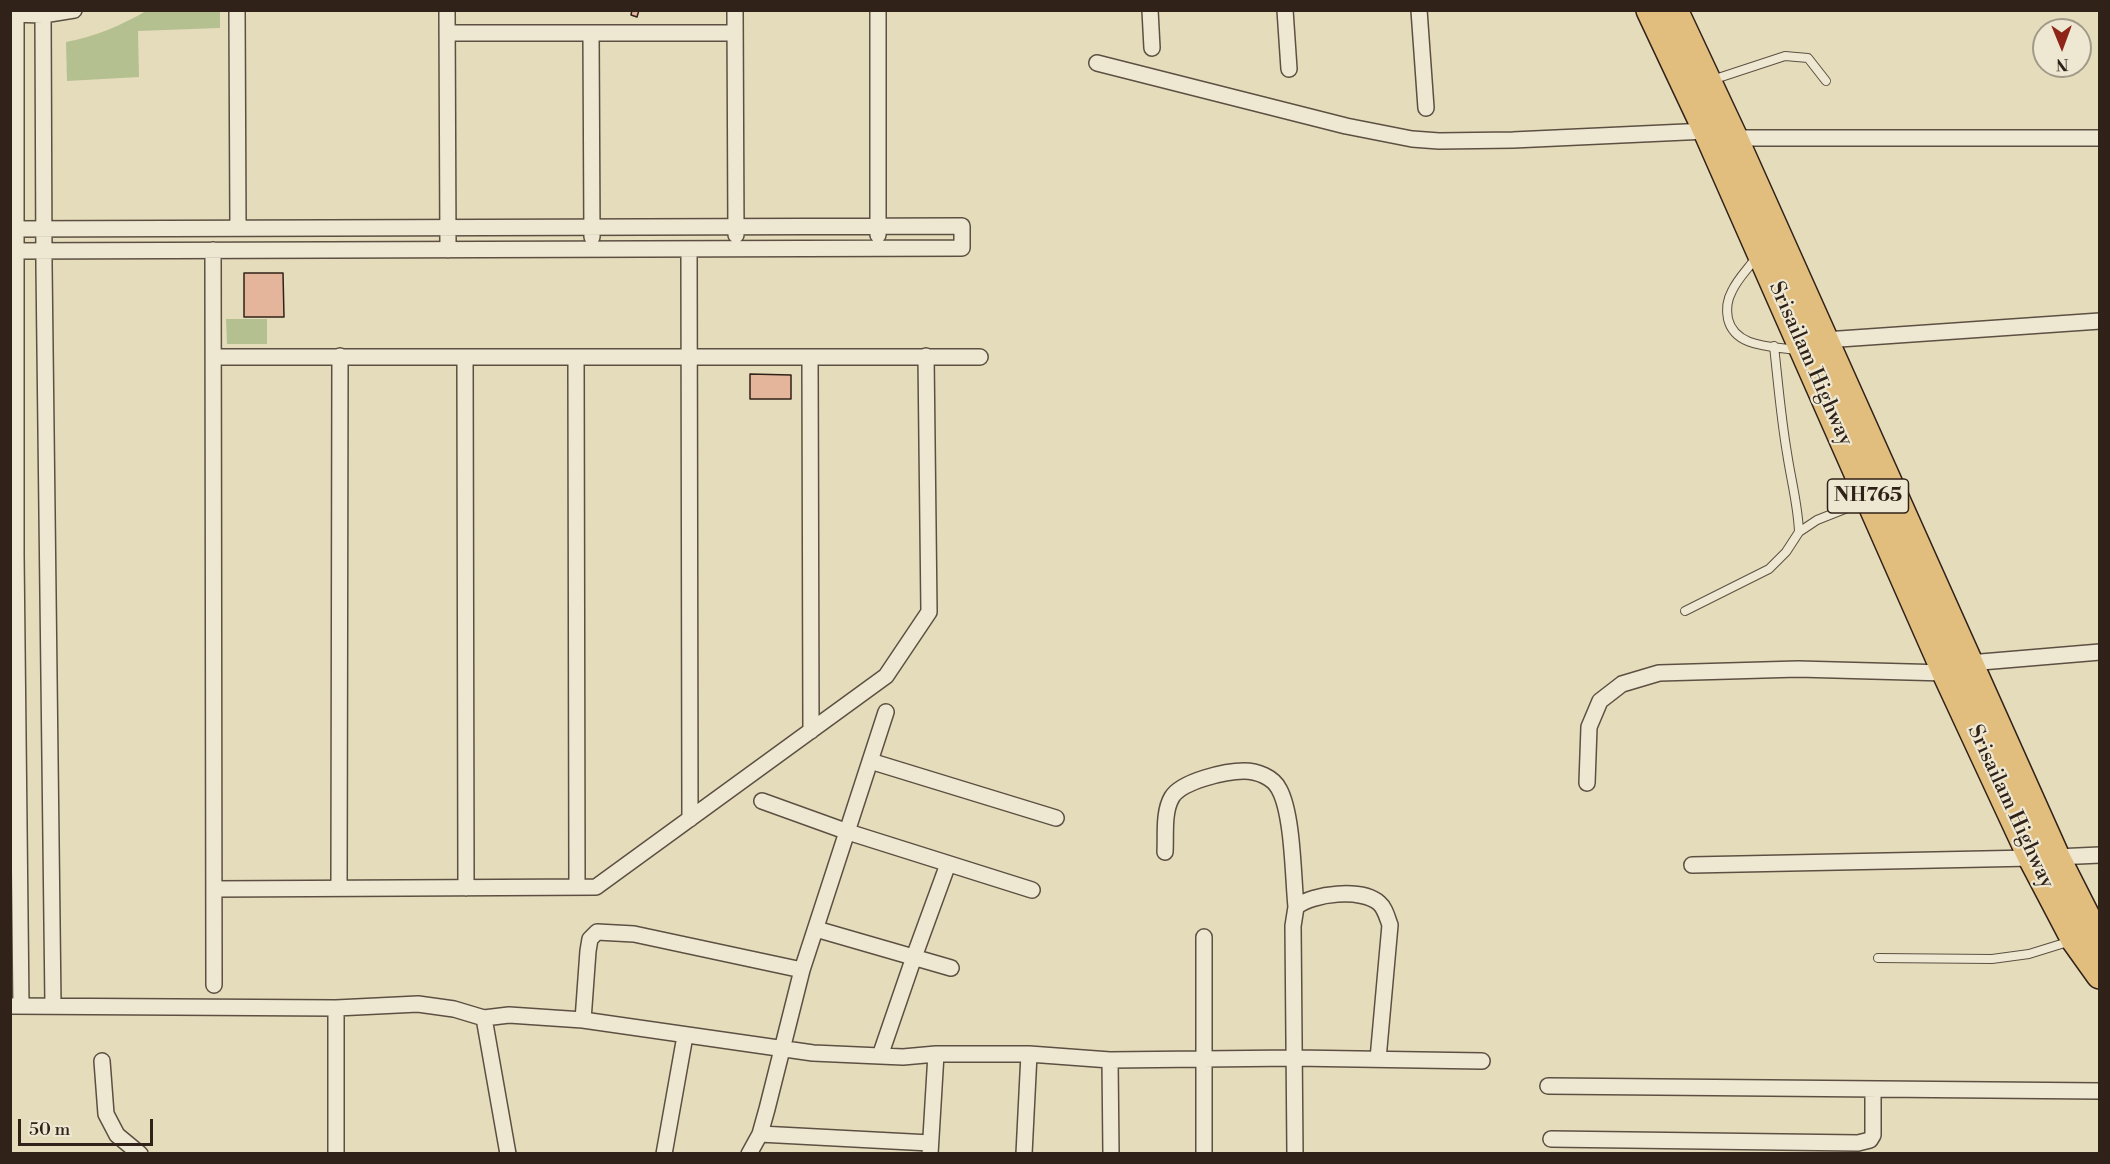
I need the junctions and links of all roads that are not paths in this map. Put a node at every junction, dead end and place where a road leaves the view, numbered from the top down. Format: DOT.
graph roads {
  1 [pos="74,10"];
  2 [pos="237,10"];
  3 [pos="447,10"];
  4 [pos="735,10"];
  5 [pos="878,10"];
  6 [pos="1150,10"];
  7 [pos="1284,10"];
  8 [pos="1419,10"];
  9 [pos="1650,10"];
  10 [pos="1674,10"];
  11 [pos="13,15"];
  12 [pos="44,15"];
  13 [pos="447,33"];
  14 [pos="591,33"];
  15 [pos="735,33"];
  16 [pos="1152,48"];
  17 [pos="1097,63"];
  18 [pos="1289,69"];
  19 [pos="1826,81"];
  20 [pos="1708,82"];
  21 [pos="1426,108"];
  22 [pos="1707,131"];
  23 [pos="1734,138"];
  24 [pos="2100,138"];
  25 [pos="736,226"];
  26 [pos="879,226"];
  27 [pos="592,227"];
  28 [pos="238,228"];
  29 [pos="448,228"];
  30 [pos="13,229"];
  31 [pos="44,229"];
  32 [pos="592,249"];
  33 [pos="689,249"];
  34 [pos="736,249"];
  35 [pos="878,249"];
  36 [pos="44,250"];
  37 [pos="213,250"];
  38 [pos="448,250"];
  39 [pos="1760,250"];
  40 [pos="13,251"];
  41 [pos="2100,321"];
  42 [pos="1814,345"];
  43 [pos="1774,346"];
  44 [pos="340,356"];
  45 [pos="926,356"];
  46 [pos="214,357"];
  47 [pos="465,357"];
  48 [pos="576,357"];
  49 [pos="689,357"];
  50 [pos="810,357"];
  51 [pos="980,357"];
  52 [pos="1869,499"];
  53 [pos="1799,532"];
  54 [pos="1685,611"];
  55 [pos="2100,652"];
  56 [pos="1958,668"];
  57 [pos="886,712"];
  58 [pos="811,730"];
  59 [pos="870,761"];
  60 [pos="1587,783"];
  61 [pos="762,801"];
  62 [pos="1056,818"];
  63 [pos="690,819"];
  64 [pos="848,832"];
  65 [pos="1165,852"];
  66 [pos="2100,855"];
  67 [pos="2044,858"];
  68 [pos="948,864"];
  69 [pos="1692,865"];
  70 [pos="577,887"];
  71 [pos="339,888"];
  72 [pos="466,888"];
  73 [pos="214,890"];
  74 [pos="1032,890"];
  75 [pos="1296,907"];
  76 [pos="816,929"];
  77 [pos="1204,937"];
  78 [pos="2087,939"];
  79 [pos="914,957"];
  80 [pos="1878,958"];
  81 [pos="951,968"];
  82 [pos="802,970"];
  83 [pos="2100,975"];
  84 [pos="214,985"];
  85 [pos="53,1005"];
  86 [pos="16,1006"];
  87 [pos="336,1008"];
  88 [pos="484,1018"];
  89 [pos="583,1020"];
  90 [pos="685,1036"];
  91 [pos="781,1048"];
  92 [pos="936,1054"];
  93 [pos="1029,1054"];
  94 [pos="880,1056"];
  95 [pos="1295,1058"];
  96 [pos="1203,1059"];
  97 [pos="1378,1059"];
  98 [pos="102,1060"];
  99 [pos="1110,1060"];
  100 [pos="1482,1061"];
  101 [pos="1548,1086"];
  102 [pos="1873,1089"];
  103 [pos="2100,1091"];
  104 [pos="760,1134"];
  105 [pos="1551,1139"];
  106 [pos="930,1148"];
  107 [pos="140,1154"];
  108 [pos="336,1154"];
  109 [pos="508,1154"];
  110 [pos="664,1154"];
  111 [pos="750,1154"];
  112 [pos="1024,1154"];
  113 [pos="1111,1154"];
  114 [pos="1204,1154"];
  115 [pos="1295,1154"];
  1 -- 12 [label="street"];
  2 -- 28 [label="street"];
  3 -- 13 [label="street"];
  4 -- 15 [label="street"];
  5 -- 26 [label="street"];
  6 -- 16 [label="street"];
  7 -- 18 [label="street"];
  8 -- 21 [label="street"];
  9 -- 22 [label="highway, Srisailam Highway / NH765"];
  10 -- 20 [label="highway, Srisailam Highway / NH765"];
  11 -- 12 [label="street"];
  11 -- 30 [label="street"];
  12 -- 31 [label="street"];
  13 -- 14 [label="street"];
  13 -- 29 [label="street"];
  14 -- 15 [label="street"];
  14 -- 27 [label="street"];
  15 -- 25 [label="street"];
  17 -- 22 [label="street"];
  19 -- 20 [label="lane"];
  20 -- 23 [label="highway, Srisailam Highway / NH765"];
  22 -- 39 [label="highway, Srisailam Highway / NH765"];
  23 -- 24 [label="street"];
  23 -- 42 [label="highway, Srisailam Highway / NH765"];
  25 -- 26 [label="street"];
  25 -- 27 [label="street"];
  25 -- 34 [label="street"];
  26 -- 35 [label="street"];
  26 -- 35 [label="street"];
  27 -- 29 [label="street"];
  27 -- 32 [label="street"];
  28 -- 29 [label="street"];
  28 -- 31 [label="street"];
  29 -- 38 [label="street"];
  30 -- 31 [label="street"];
  30 -- 40 [label="street"];
  31 -- 36 [label="street"];
  32 -- 33 [label="street"];
  32 -- 38 [label="street"];
  33 -- 34 [label="street"];
  33 -- 49 [label="street"];
  34 -- 35 [label="street"];
  36 -- 37 [label="street"];
  36 -- 40 [label="street"];
  36 -- 85 [label="street"];
  37 -- 38 [label="street"];
  37 -- 46 [label="street"];
  39 -- 42 [label="highway, Srisailam Highway / NH765"];
  39 -- 43 [label="lane"];
  40 -- 86 [label="street"];
  41 -- 42 [label="street"];
  42 -- 43 [label="lane"];
  42 -- 52 [label="highway, Srisailam Highway / NH765"];
  42 -- 56 [label="highway, Srisailam Highway / NH765"];
  43 -- 53 [label="lane"];
  44 -- 46 [label="street"];
  44 -- 47 [label="street"];
  44 -- 71 [label="street"];
  45 -- 50 [label="street"];
  45 -- 51 [label="street"];
  45 -- 58 [label="street"];
  46 -- 73 [label="street"];
  47 -- 48 [label="street"];
  47 -- 72 [label="street"];
  48 -- 49 [label="street"];
  48 -- 70 [label="street"];
  49 -- 50 [label="street"];
  49 -- 63 [label="street"];
  50 -- 58 [label="street"];
  52 -- 53 [label="lane"];
  52 -- 56 [label="highway, Srisailam Highway / NH765"];
  53 -- 54 [label="lane"];
  55 -- 56 [label="street"];
  56 -- 60 [label="street"];
  56 -- 67 [label="highway, Srisailam Highway / NH765"];
  57 -- 59 [label="street"];
  58 -- 63 [label="street"];
  59 -- 62 [label="street"];
  59 -- 64 [label="street"];
  61 -- 64 [label="street"];
  63 -- 70 [label="street"];
  64 -- 68 [label="street"];
  64 -- 76 [label="street"];
  65 -- 75 [label="street"];
  66 -- 67 [label="street"];
  67 -- 69 [label="street"];
  67 -- 78 [label="highway, Srisailam Highway / NH765"];
  68 -- 74 [label="street"];
  68 -- 79 [label="street"];
  70 -- 72 [label="street"];
  71 -- 72 [label="street"];
  71 -- 73 [label="street"];
  73 -- 84 [label="street"];
  75 -- 95 [label="street"];
  75 -- 97 [label="street"];
  76 -- 79 [label="street"];
  76 -- 82 [label="street"];
  77 -- 96 [label="street"];
  78 -- 80 [label="lane"];
  78 -- 83 [label="highway, Srisailam Highway / NH765"];
  79 -- 81 [label="street"];
  79 -- 94 [label="street"];
  82 -- 89 [label="street"];
  82 -- 91 [label="street"];
  85 -- 86 [label="street"];
  85 -- 87 [label="street"];
  87 -- 88 [label="street"];
  87 -- 108 [label="street"];
  88 -- 89 [label="street"];
  88 -- 109 [label="street"];
  89 -- 90 [label="street"];
  90 -- 91 [label="street"];
  90 -- 110 [label="street"];
  91 -- 94 [label="street"];
  91 -- 104 [label="street"];
  92 -- 93 [label="street"];
  92 -- 94 [label="street"];
  92 -- 106 [label="street"];
  93 -- 99 [label="street"];
  93 -- 112 [label="street"];
  95 -- 96 [label="street"];
  95 -- 97 [label="street"];
  95 -- 115 [label="street"];
  96 -- 99 [label="street"];
  96 -- 114 [label="street"];
  97 -- 100 [label="street"];
  98 -- 107 [label="street"];
  99 -- 113 [label="street"];
  101 -- 102 [label="street"];
  102 -- 103 [label="street"];
  102 -- 105 [label="street"];
  104 -- 106 [label="street"];
  104 -- 111 [label="street"];
}
